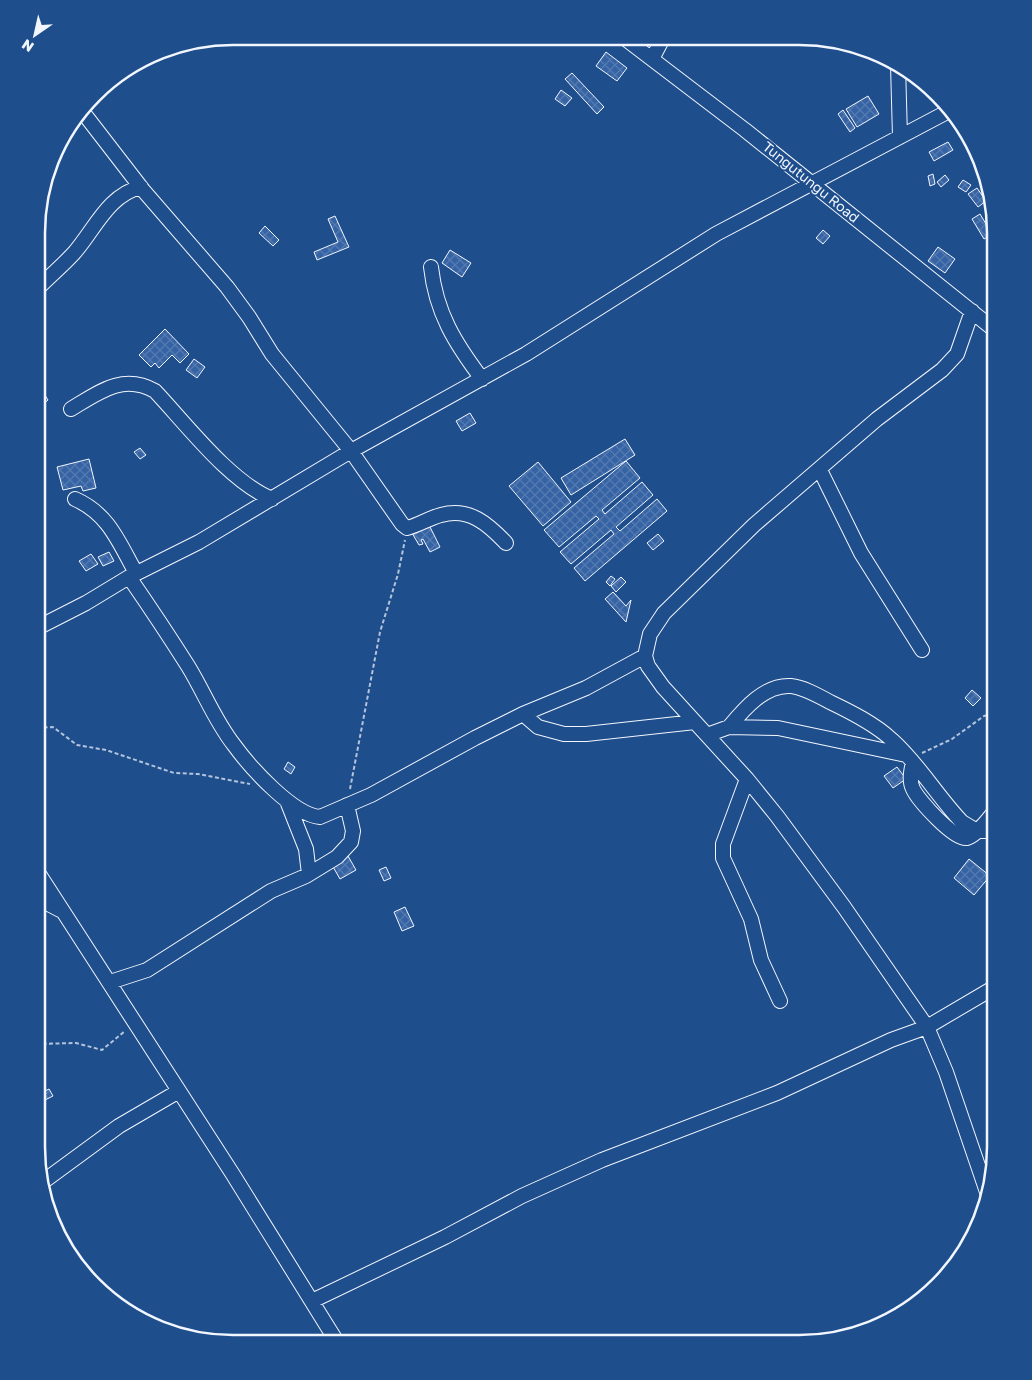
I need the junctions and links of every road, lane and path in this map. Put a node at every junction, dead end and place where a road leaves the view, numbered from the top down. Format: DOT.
graph roads {
  1 [pos="634,45"];
  2 [pos="659,45"];
  3 [pos="652,59"];
  4 [pos="898,74"];
  5 [pos="944,114"];
  6 [pos="86,116"];
  7 [pos="900,137"];
  8 [pos="811,183"];
  9 [pos="142,187"];
  10 [pos="431,267"];
  11 [pos="45,281"];
  12 [pos="972,311"];
  13 [pos="987,324"];
  14 [pos="482,379"];
  15 [pos="72,409"];
  16 [pos="351,451"];
  17 [pos="820,470"];
  18 [pos="75,499"];
  19 [pos="272,499"];
  20 [pos="407,528"];
  21 [pos="506,543"];
  22 [pos="132,575"];
  23 [pos="45,624"];
  24 [pos="922,650"];
  25 [pos="645,656"];
  26 [pos="523,714"];
  27 [pos="987,715"];
  28 [pos="695,722"];
  29 [pos="729,727"];
  30 [pos="45,728"];
  31 [pos="707,735"];
  32 [pos="910,759"];
  33 [pos="747,779"];
  34 [pos="272,787"];
  35 [pos="286,800"];
  36 [pos="347,805"];
  37 [pos="987,821"];
  38 [pos="979,830"];
  39 [pos="987,831"];
  40 [pos="309,874"];
  41 [pos="45,884"];
  42 [pos="45,902"];
  43 [pos="61,911"];
  44 [pos="110,982"];
  45 [pos="987,992"];
  46 [pos="780,1001"];
  47 [pos="135,1024"];
  48 [pos="927,1027"];
  49 [pos="45,1044"];
  50 [pos="179,1091"];
  51 [pos="48,1177"];
  52 [pos="983,1181"];
  53 [pos="312,1301"];
  54 [pos="333,1335"];
  1 -- 3 [label="street, Tungutungu Road"];
  2 -- 3 [label="street"];
  3 -- 8 [label="street, Tungutungu Road"];
  4 -- 7 [label="street"];
  5 -- 7 [label="street"];
  6 -- 9 [label="street"];
  7 -- 8 [label="street"];
  8 -- 12 [label="street, Tungutungu Road"];
  8 -- 14 [label="street"];
  9 -- 11 [label="street"];
  9 -- 16 [label="street"];
  10 -- 14 [label="street"];
  12 -- 13 [label="street, Tungutungu Road"];
  12 -- 17 [label="street"];
  14 -- 16 [label="street"];
  15 -- 19 [label="street"];
  16 -- 19 [label="street"];
  16 -- 20 [label="street"];
  17 -- 24 [label="street"];
  17 -- 25 [label="street"];
  18 -- 22 [label="street"];
  19 -- 22 [label="street"];
  20 -- 21 [label="street"];
  20 -- 36 [label="path"];
  22 -- 23 [label="street"];
  22 -- 34 [label="street"];
  25 -- 26 [label="street"];
  25 -- 28 [label="street"];
  26 -- 28 [label="street"];
  26 -- 36 [label="street"];
  27 -- 32 [label="path"];
  28 -- 31 [label="street"];
  29 -- 31 [label="street"];
  29 -- 32 [label="street"];
  29 -- 32 [label="street"];
  30 -- 34 [label="path"];
  31 -- 33 [label="street"];
  32 -- 38 [label="street"];
  33 -- 46 [label="street"];
  33 -- 48 [label="street"];
  34 -- 35 [label="street"];
  35 -- 36 [label="street"];
  35 -- 40 [label="street"];
  36 -- 40 [label="street"];
  37 -- 38 [label="street"];
  38 -- 39 [label="street"];
  40 -- 44 [label="street"];
  41 -- 43 [label="street"];
  42 -- 43 [label="street"];
  43 -- 44 [label="street"];
  44 -- 47 [label="street"];
  45 -- 48 [label="street"];
  47 -- 49 [label="path"];
  47 -- 50 [label="street"];
  48 -- 52 [label="street"];
  48 -- 53 [label="street"];
  50 -- 51 [label="street"];
  50 -- 53 [label="street"];
  53 -- 54 [label="street"];
}
